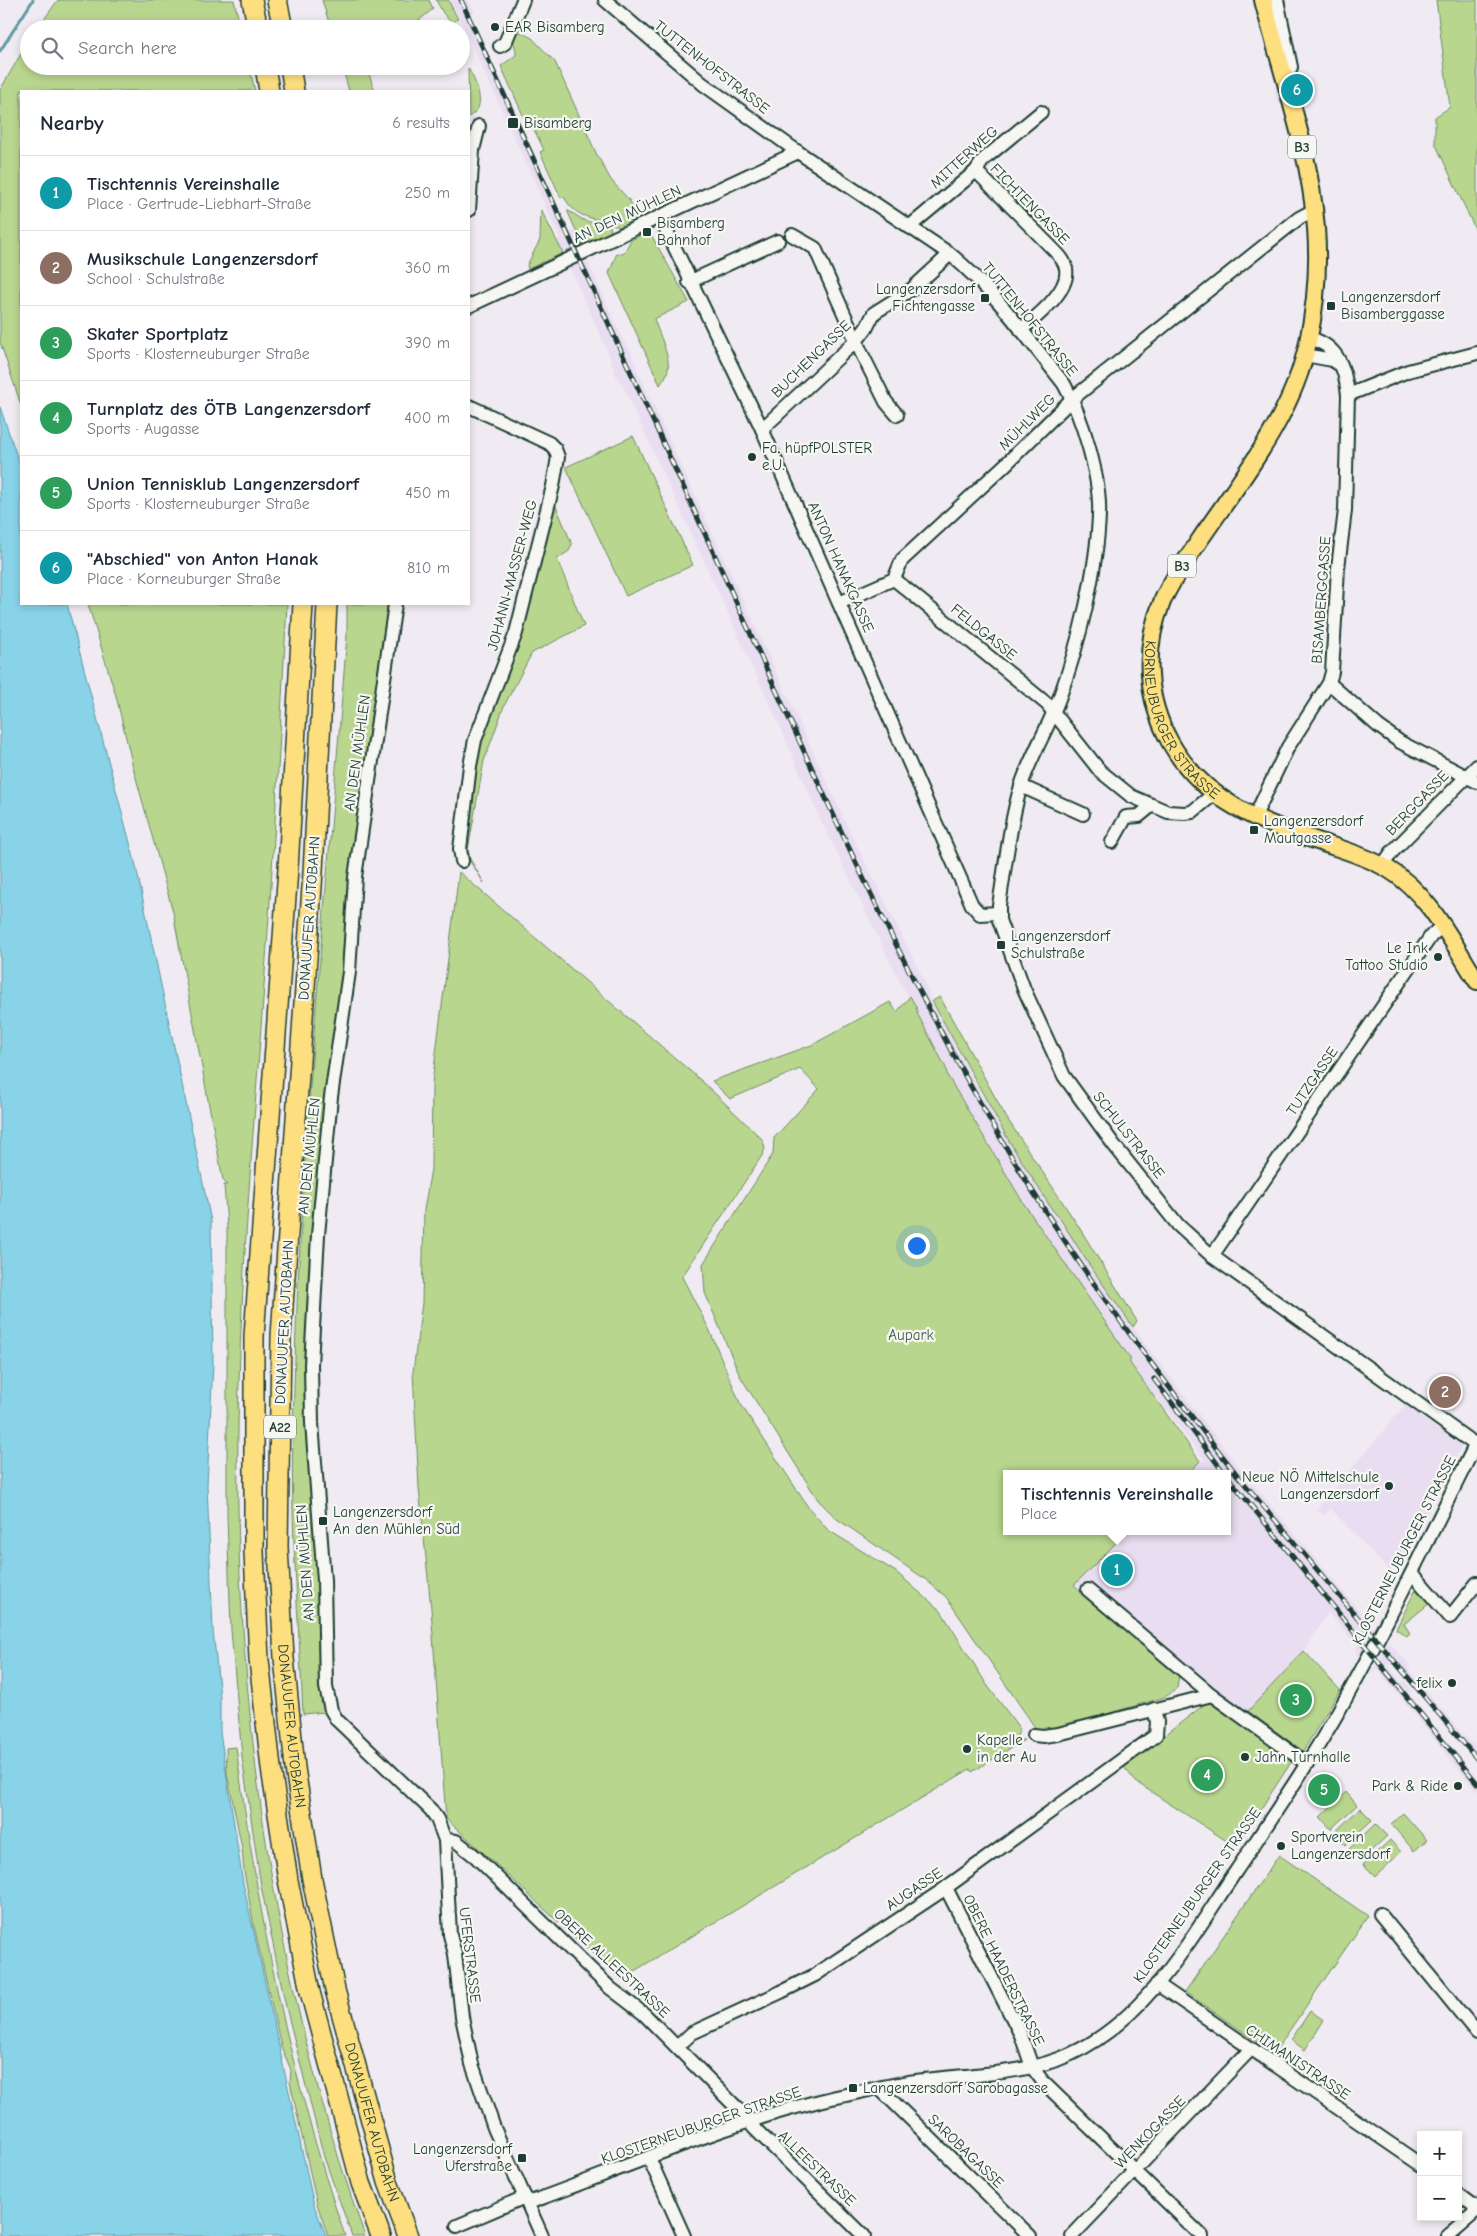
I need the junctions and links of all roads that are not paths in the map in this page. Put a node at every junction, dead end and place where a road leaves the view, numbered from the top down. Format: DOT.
graph roads {
  1 [pos="252,0"];
  2 [pos="277,0"];
  3 [pos="523,0"];
  4 [pos="605,0"];
  5 [pos="1263,0"];
  6 [pos="1277,0"];
  7 [pos="256,20"];
  8 [pos="281,20"];
  9 [pos="500,46"];
  10 [pos="266,75"];
  11 [pos="291,75"];
  12 [pos="1285,86"];
  13 [pos="269,90"];
  14 [pos="294,90"];
  15 [pos="1041,112"];
  16 [pos="478,126"];
  17 [pos="798,152"];
  18 [pos="976,171"];
  19 [pos="470,195"];
  20 [pos="1314,210"];
  21 [pos="660,217"];
  22 [pos="909,226"];
  23 [pos="792,235"];
  24 [pos="778,241"];
  25 [pos="950,254"];
  26 [pos="690,282"];
  27 [pos="470,306"];
  28 [pos="1021,330"];
  29 [pos="1309,338"];
  30 [pos="857,340"];
  31 [pos="1477,353"];
  32 [pos="1305,355"];
  33 [pos="1340,365"];
  34 [pos="1348,395"];
  35 [pos="1072,399"];
  36 [pos="470,406"];
  37 [pos="896,415"];
  38 [pos="762,429"];
  39 [pos="894,579"];
  40 [pos="840,603"];
  41 [pos="303,605"];
  42 [pos="327,605"];
  43 [pos="396,605"];
  44 [pos="1329,682"];
  45 [pos="1054,712"];
  46 [pos="1477,766"];
  47 [pos="1472,779"];
  48 [pos="1021,786"];
  49 [pos="1215,793"];
  50 [pos="1151,806"];
  51 [pos="1083,814"];
  52 [pos="1254,818"];
  53 [pos="1112,842"];
  54 [pos="462,861"];
  55 [pos="1382,866"];
  56 [pos="998,913"];
  57 [pos="1442,926"];
  58 [pos="1477,981"];
  59 [pos="1212,1256"];
  60 [pos="1476,1445"];
  61 [pos="1413,1574"];
  62 [pos="1477,1583"];
  63 [pos="1088,1590"];
  64 [pos="1212,1694"];
  65 [pos="1154,1709"];
  66 [pos="1034,1735"];
  67 [pos="352,1737"];
  68 [pos="1306,1763"];
  69 [pos="445,1840"];
  70 [pos="946,1888"];
  71 [pos="1380,1914"];
  72 [pos="1157,1984"];
  73 [pos="1477,2033"];
  74 [pos="677,2047"];
  75 [pos="1250,2050"];
  76 [pos="1032,2067"];
  77 [pos="879,2088"];
  78 [pos="748,2122"];
  79 [pos="650,2158"];
  80 [pos="1417,2162"];
  81 [pos="1135,2171"];
  82 [pos="1462,2197"];
  83 [pos="527,2200"];
  84 [pos="1477,2210"];
  85 [pos="457,2226"];
  86 [pos="381,2236"];
  87 [pos="408,2236"];
  88 [pos="542,2236"];
  89 [pos="684,2236"];
  90 [pos="864,2236"];
  91 [pos="1030,2236"];
  92 [pos="1072,2236"];
  93 [pos="1202,2236"];
  94 [pos="1448,2236"];
  1 -- 7 [label="highway"];
  2 -- 8 [label="highway"];
  3 -- 9 [label="street"];
  4 -- 17 [label="street, TUTTENHOFSTRASSE"];
  5 -- 12 [label="main road, KORNEUBURGER STRASSE / B3"];
  6 -- 12 [label="street, KORNEUBURGER STRASSE"];
  10 -- 13 [label="highway"];
  11 -- 14 [label="highway"];
  12 -- 20 [label="main road, KORNEUBURGER STRASSE / B3"];
  15 -- 18 [label="street, MITTERWEG"];
  16 -- 19 [label="street"];
  17 -- 21 [label="street, AN DEN MÜHLEN"];
  17 -- 22 [label="street, TUTTENHOFSTRASSE"];
  18 -- 22 [label="street, MITTERWEG"];
  18 -- 28 [label="street, FICHTENGASSE"];
  20 -- 29 [label="main road, KORNEUBURGER STRASSE / B3"];
  20 -- 35 [label="street, MÜHLWEG"];
  21 -- 26 [label="street, ANTON HANAKGASSE"];
  21 -- 27 [label="street, AN DEN MÜHLEN"];
  22 -- 25 [label="street, TUTTENHOFSTRASSE"];
  23 -- 30 [label="street"];
  24 -- 26 [label="street"];
  25 -- 28 [label="street, TUTTENHOFSTRASSE"];
  25 -- 30 [label="street, BUCHENGASSE"];
  26 -- 38 [label="street, ANTON HANAKGASSE"];
  28 -- 35 [label="street, TUTTENHOFSTRASSE"];
  29 -- 32 [label="main road, KORNEUBURGER STRASSE / B3"];
  29 -- 33 [label="street, BISAMBERGGASSE"];
  30 -- 37 [label="street"];
  30 -- 38 [label="street, BUCHENGASSE"];
  31 -- 34 [label="street"];
  32 -- 33 [label="street"];
  32 -- 49 [label="main road, KORNEUBURGER STRASSE / B3"];
  33 -- 34 [label="street, BISAMBERGGASSE"];
  34 -- 44 [label="street, BISAMBERGGASSE"];
  35 -- 39 [label="street, MÜHLWEG"];
  35 -- 45 [label="street, TUTTENHOFSTRASSE"];
  36 -- 54 [label="street, JOHANN-MASSER-WEG"];
  38 -- 40 [label="street, ANTON HANAKGASSE"];
  39 -- 40 [label="street"];
  39 -- 45 [label="street, FELDGASSE"];
  40 -- 56 [label="street, ANTON HANAKGASSE"];
  41 -- 86 [label="highway, DONAUUFER AUTOBAHN / A22"];
  42 -- 87 [label="highway, DONAUUFER AUTOBAHN / A22"];
  43 -- 67 [label="street, AN DEN MÜHLEN"];
  44 -- 47 [label="street"];
  44 -- 52 [label="street, BISAMBERGGASSE"];
  45 -- 48 [label="street, SCHULSTRASSE"];
  45 -- 50 [label="street, FELDGASSE"];
  46 -- 47 [label="street, BERGGASSE"];
  47 -- 55 [label="street, BERGGASSE"];
  48 -- 51 [label="street"];
  48 -- 56 [label="street, SCHULSTRASSE"];
  49 -- 50 [label="street, FELDGASSE"];
  49 -- 52 [label="main road, KORNEUBURGER STRASSE / B3"];
  50 -- 53 [label="street"];
  52 -- 55 [label="main road, KORNEUBURGER STRASSE / B3"];
  55 -- 57 [label="main road, KORNEUBURGER STRASSE / B3"];
  56 -- 59 [label="street, SCHULSTRASSE"];
  57 -- 58 [label="main road, KORNEUBURGER STRASSE / B3"];
  57 -- 59 [label="street, TUTZGASSE"];
  59 -- 60 [label="street, SCHULSTRASSE"];
  60 -- 61 [label="street, KLOSTERNEUBURGER STRASSE"];
  61 -- 62 [label="street"];
  61 -- 68 [label="street, KLOSTERNEUBURGER STRASSE"];
  63 -- 64 [label="street"];
  64 -- 65 [label="street"];
  64 -- 68 [label="street"];
  65 -- 66 [label="street"];
  65 -- 70 [label="street, AUGASSE"];
  67 -- 69 [label="street, UFERSTRASSE"];
  68 -- 72 [label="street, KLOSTERNEUBURGER STRASSE"];
  69 -- 74 [label="street, OBERE ALLEESTRASSE"];
  69 -- 83 [label="street, UFERSTRASSE"];
  70 -- 74 [label="street, AUGASSE"];
  70 -- 76 [label="street, OBERE HAADERSTRASSE"];
  71 -- 73 [label="street"];
  72 -- 75 [label="street, CHIMANISTRASSE"];
  72 -- 76 [label="street, KLOSTERNEUBURGER STRASSE"];
  74 -- 78 [label="street, OBERE ALLEESTRASSE"];
  75 -- 80 [label="street, CHIMANISTRASSE"];
  75 -- 81 [label="street, WENKOGASSE"];
  76 -- 77 [label="street, KLOSTERNEUBURGER STRASSE"];
  76 -- 81 [label="street, OBERE HAADERSTRASSE"];
  77 -- 78 [label="street, KLOSTERNEUBURGER STRASSE"];
  77 -- 91 [label="street, SAROBAGASSE"];
  78 -- 79 [label="street, KLOSTERNEUBURGER STRASSE"];
  78 -- 90 [label="street, ALLEESTRASSE"];
  79 -- 83 [label="street, KLOSTERNEUBURGER STRASSE"];
  79 -- 89 [label="street"];
  81 -- 92 [label="street, WENKOGASSE"];
  81 -- 93 [label="street, OBERE HAADERSTRASSE"];
  82 -- 84 [label="street"];
  83 -- 85 [label="street, KLOSTERNEUBURGER STRASSE"];
  83 -- 88 [label="street, UFERSTRASSE"];
  84 -- 94 [label="street"];
}
